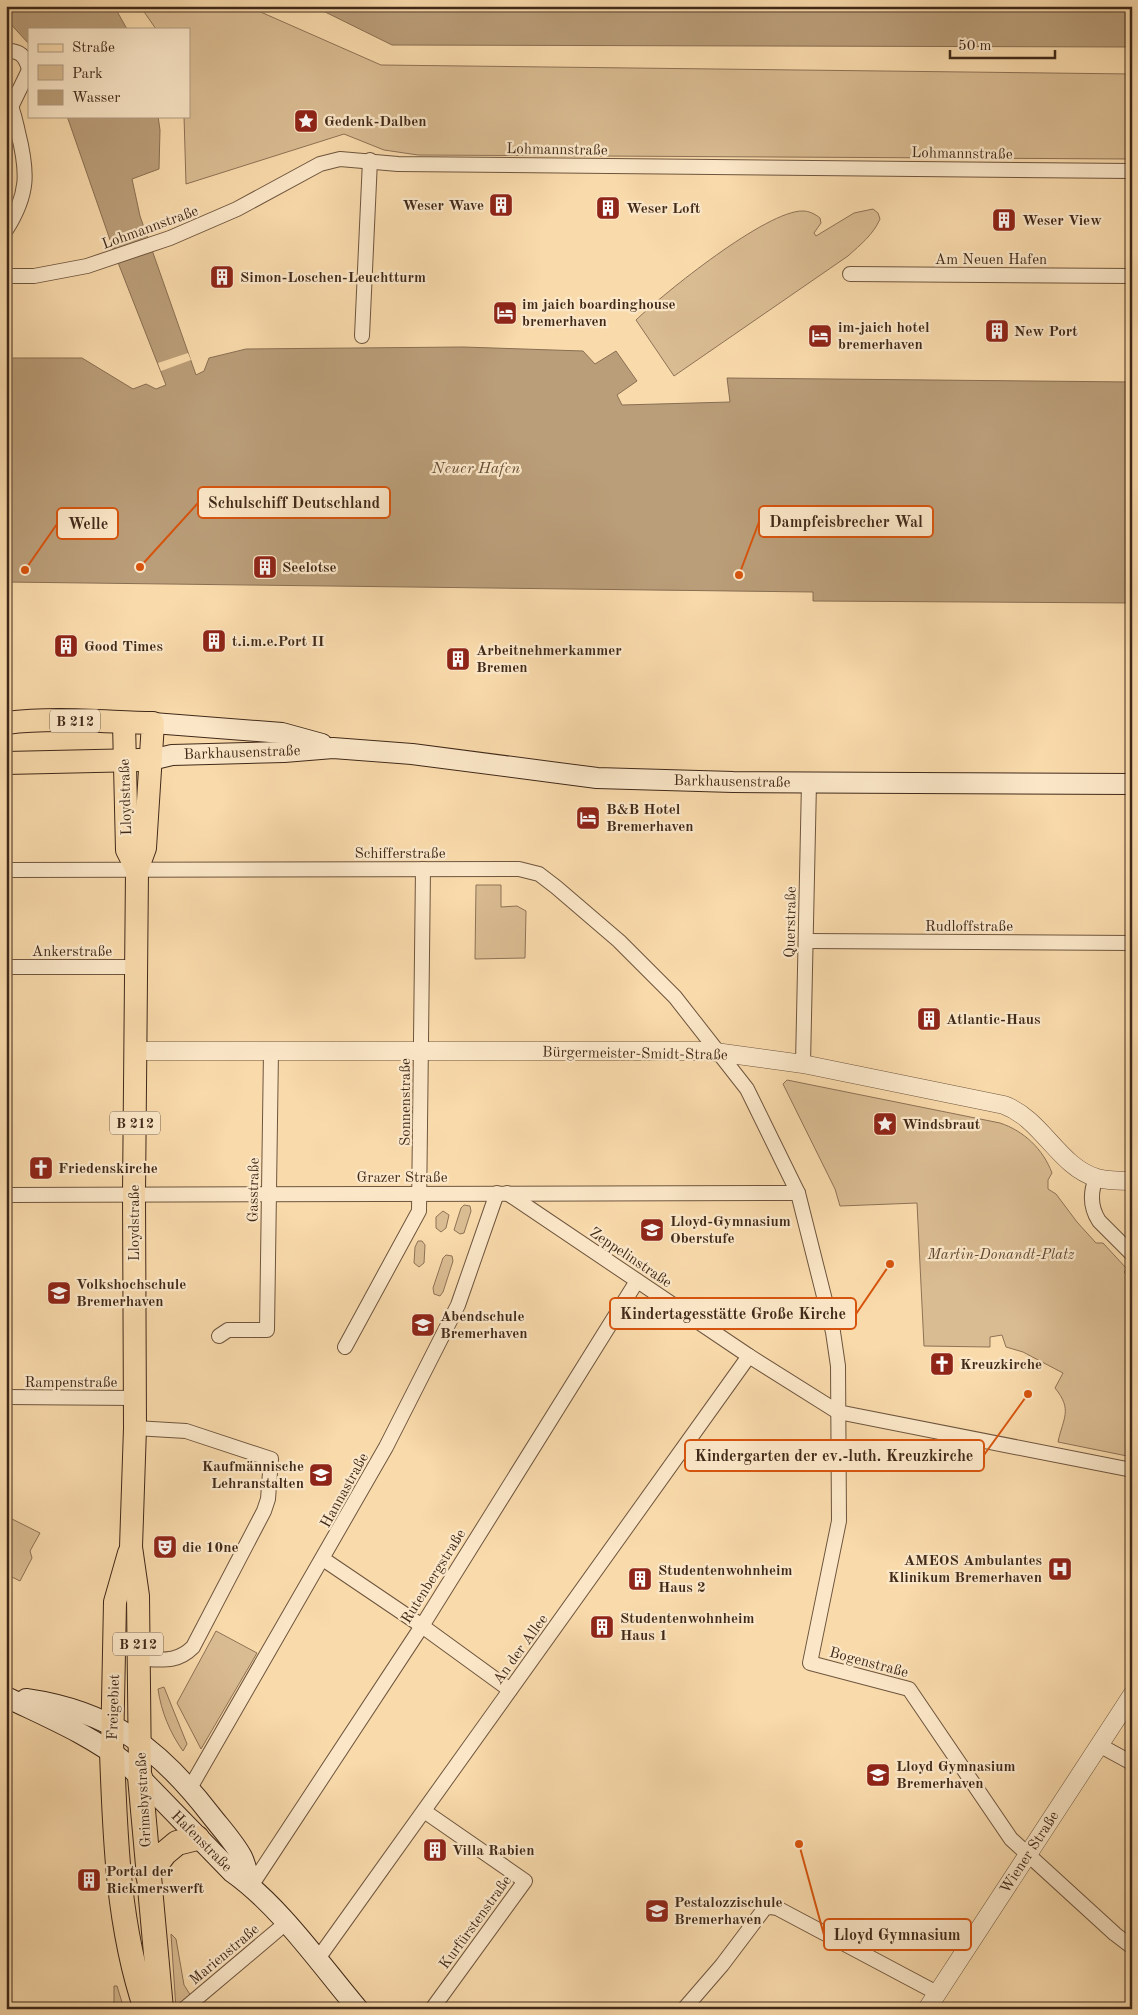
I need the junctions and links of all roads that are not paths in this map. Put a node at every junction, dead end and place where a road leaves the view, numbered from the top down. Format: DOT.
graph roads {
  1 [pos="6,51"];
  2 [pos="28,66"];
  3 [pos="28,72"];
  4 [pos="9,100"];
  5 [pos="370,160"];
  6 [pos="1132,171"];
  7 [pos="6,230"];
  8 [pos="850,274"];
  9 [pos="6,276"];
  10 [pos="1132,276"];
  11 [pos="362,336"];
  12 [pos="124,722"];
  13 [pos="6,723"];
  14 [pos="153,723"];
  15 [pos="333,748"];
  16 [pos="124,760"];
  17 [pos="151,760"];
  18 [pos="6,763"];
  19 [pos="809,782"];
  20 [pos="1132,784"];
  21 [pos="423,869"];
  22 [pos="6,870"];
  23 [pos="137,870"];
  24 [pos="806,941"];
  25 [pos="1132,943"];
  26 [pos="6,967"];
  27 [pos="137,967"];
  28 [pos="136,1051"];
  29 [pos="271,1051"];
  30 [pos="421,1051"];
  31 [pos="719,1052"];
  32 [pos="803,1064"];
  33 [pos="1096,1178"];
  34 [pos="1132,1181"];
  35 [pos="420,1193"];
  36 [pos="502,1193"];
  37 [pos="134,1194"];
  38 [pos="269,1194"];
  39 [pos="798,1194"];
  40 [pos="6,1195"];
  41 [pos="1132,1254"];
  42 [pos="637,1281"];
  43 [pos="219,1336"];
  44 [pos="345,1347"];
  45 [pos="749,1356"];
  46 [pos="6,1398"];
  47 [pos="135,1398"];
  48 [pos="838,1412"];
  49 [pos="135,1428"];
  50 [pos="1132,1470"];
  51 [pos="131,1547"];
  52 [pos="323,1559"];
  53 [pos="422,1626"];
  54 [pos="138,1658"];
  55 [pos="115,1662"];
  56 [pos="510,1690"];
  57 [pos="1132,1695"];
  58 [pos="6,1697"];
  59 [pos="112,1724"];
  60 [pos="140,1741"];
  61 [pos="1099,1745"];
  62 [pos="112,1752"];
  63 [pos="1132,1763"];
  64 [pos="140,1777"];
  65 [pos="190,1788"];
  66 [pos="424,1811"];
  67 [pos="198,1838"];
  68 [pos="1027,1856"];
  69 [pos="148,1875"];
  70 [pos="251,1886"];
  71 [pos="286,1923"];
  72 [pos="1132,1947"];
  73 [pos="317,1960"];
  74 [pos="937,1993"];
  75 [pos="146,2009"];
  76 [pos="161,2009"];
  77 [pos="184,2009"];
  78 [pos="358,2009"];
  79 [pos="432,2009"];
  80 [pos="684,2009"];
  81 [pos="927,2009"];
  1 -- 2 [label="street"];
  3 -- 4 [label="street"];
  4 -- 7 [label="street"];
  5 -- 6 [label="street, Lohmannstraße"];
  5 -- 9 [label="street, Lohmannstraße"];
  5 -- 11 [label="street"];
  8 -- 10 [label="street, Am Neuen Hafen"];
  12 -- 13 [label="main road, B 212"];
  12 -- 14 [label="main road, B 212"];
  12 -- 16 [label="main road, Lloydstraße / B 212"];
  14 -- 15 [label="main road, Barkhausenstraße"];
  14 -- 17 [label="main road, Lloydstraße / B 212"];
  15 -- 17 [label="main road, Barkhausenstraße"];
  15 -- 19 [label="main road, Barkhausenstraße"];
  16 -- 17 [label="main road"];
  16 -- 18 [label="main road"];
  16 -- 23 [label="main road, Lloydstraße / B 212"];
  17 -- 23 [label="main road, Lloydstraße / B 212"];
  19 -- 20 [label="main road, Barkhausenstraße"];
  19 -- 24 [label="street, Querstraße"];
  21 -- 23 [label="street, Schifferstraße"];
  21 -- 30 [label="street, Sonnenstraße"];
  21 -- 31 [label="street, Schifferstraße"];
  22 -- 23 [label="street, Schifferstraße"];
  23 -- 27 [label="main road, Lloydstraße / B 212"];
  24 -- 25 [label="street, Rudloffstraße"];
  24 -- 32 [label="street, Querstraße"];
  26 -- 27 [label="street, Ankerstraße"];
  27 -- 28 [label="main road, Lloydstraße / B 212"];
  28 -- 29 [label="street, Bürgermeister-Smidt-Straße"];
  28 -- 37 [label="main road, Lloydstraße / B 212"];
  29 -- 30 [label="street, Bürgermeister-Smidt-Straße"];
  29 -- 38 [label="street, Gasstraße"];
  30 -- 31 [label="street, Bürgermeister-Smidt-Straße"];
  30 -- 35 [label="street, Sonnenstraße"];
  31 -- 32 [label="street, Bürgermeister-Smidt-Straße"];
  31 -- 39 [label="street, Schifferstraße"];
  32 -- 33 [label="street, Bürgermeister-Smidt-Straße"];
  33 -- 34 [label="street, Bürgermeister-Smidt-Straße"];
  33 -- 41 [label="street"];
  35 -- 36 [label="street, Grazer Straße"];
  35 -- 38 [label="street, Grazer Straße"];
  35 -- 44 [label="street, Sonnenstraße"];
  36 -- 39 [label="street, Grazer Straße"];
  36 -- 42 [label="street, Zeppelinstraße"];
  36 -- 52 [label="street, Hannastraße"];
  37 -- 38 [label="street, Grazer Straße"];
  37 -- 40 [label="street, Grazer Straße"];
  37 -- 47 [label="main road, Lloydstraße / B 212"];
  38 -- 43 [label="street, Gasstraße"];
  39 -- 48 [label="street, Schifferstraße"];
  42 -- 45 [label="street, Zeppelinstraße"];
  42 -- 53 [label="street, Rutenbergstraße"];
  45 -- 48 [label="street, Zeppelinstraße"];
  45 -- 56 [label="street, An der Allee"];
  46 -- 47 [label="street, Rampenstraße"];
  47 -- 49 [label="main road, Lloydstraße / B 212"];
  48 -- 50 [label="street"];
  48 -- 68 [label="street, Bogenstraße"];
  49 -- 51 [label="main road, Lloydstraße / B 212"];
  49 -- 54 [label="street"];
  51 -- 54 [label="main road, Lloydstraße / B 212"];
  51 -- 55 [label="main road, Lloydstraße / B 212"];
  52 -- 53 [label="street"];
  52 -- 65 [label="street, Hannastraße"];
  53 -- 56 [label="street"];
  53 -- 70 [label="street, Rutenbergstraße"];
  54 -- 60 [label="main road, Lloydstraße / B 212"];
  55 -- 59 [label="main road, Freigebiet / B 212"];
  56 -- 66 [label="street, An der Allee"];
  57 -- 61 [label="street, Wiener Straße"];
  58 -- 59 [label="main road, Hafenstraße"];
  58 -- 62 [label="main road, Hafenstraße"];
  59 -- 60 [label="main road, Hafenstraße"];
  59 -- 62 [label="main road, Freigebiet / B 212"];
  60 -- 64 [label="main road, Grimsbystraße / B 212"];
  60 -- 65 [label="main road, Hafenstraße"];
  61 -- 63 [label="street"];
  61 -- 68 [label="street, Wiener Straße"];
  62 -- 64 [label="main road, Hafenstraße"];
  62 -- 75 [label="highway, Grimsbystraße"];
  64 -- 67 [label="main road, Hafenstraße"];
  64 -- 69 [label="highway, Grimsbystraße"];
  65 -- 70 [label="main road, Hafenstraße"];
  66 -- 73 [label="street, An der Allee"];
  66 -- 79 [label="street, Kurfürstenstraße"];
  67 -- 69 [label="highway"];
  67 -- 70 [label="main road, Hafenstraße"];
  68 -- 72 [label="street"];
  68 -- 74 [label="street, Wiener Straße"];
  69 -- 76 [label="highway, Grimsbystraße"];
  70 -- 71 [label="main road, Hafenstraße"];
  71 -- 73 [label="main road, Hafenstraße"];
  71 -- 77 [label="street, Marienstraße"];
  73 -- 78 [label="main road, Hafenstraße"];
  74 -- 80 [label="street"];
  74 -- 81 [label="street, Wiener Straße"];
}
